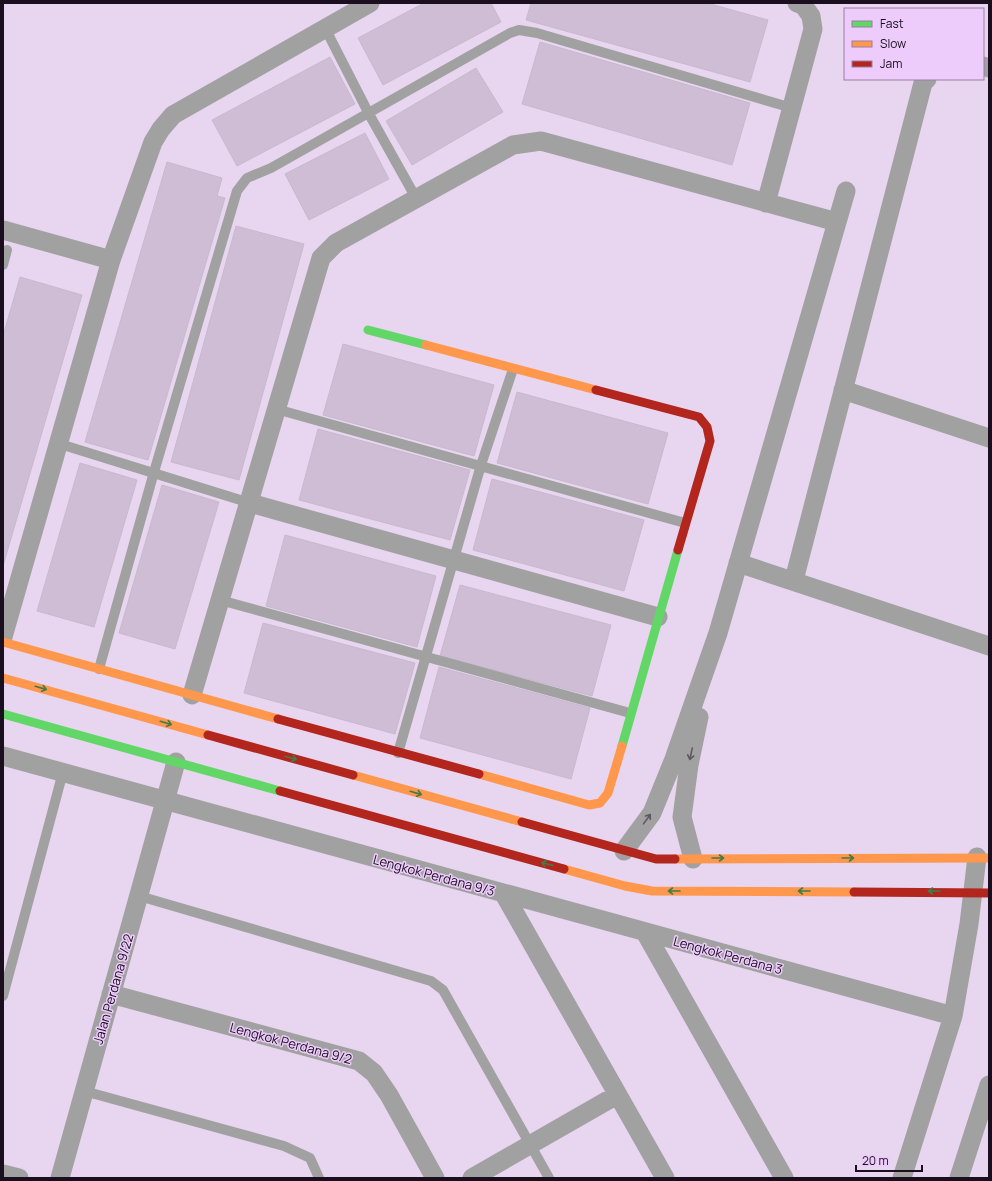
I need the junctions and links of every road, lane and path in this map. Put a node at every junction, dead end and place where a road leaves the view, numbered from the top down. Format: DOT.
graph roads {
  1 [pos="370,3"];
  2 [pos="797,3"];
  3 [pos="326,30"];
  4 [pos="926,80"];
  5 [pos="792,108"];
  6 [pos="369,114"];
  7 [pos="846,191"];
  8 [pos="416,198"];
  9 [pos="766,203"];
  10 [pos="837,222"];
  11 [pos="3,230"];
  12 [pos="7,250"];
  13 [pos="111,260"];
  14 [pos="3,265"];
  15 [pos="368,330"];
  16 [pos="512,369"];
  17 [pos="843,390"];
  18 [pos="276,409"];
  19 [pos="989,438"];
  20 [pos="60,444"];
  21 [pos="481,465"];
  22 [pos="154,472"];
  23 [pos="250,503"];
  24 [pos="685,523"];
  25 [pos="454,559"];
  26 [pos="738,562"];
  27 [pos="794,580"];
  28 [pos="220,600"];
  29 [pos="658,617"];
  30 [pos="718,634"];
  31 [pos="3,637"];
  32 [pos="3,642"];
  33 [pos="989,646"];
  34 [pos="426,657"];
  35 [pos="99,669"];
  36 [pos="3,678"];
  37 [pos="192,695"];
  38 [pos="630,713"];
  39 [pos="3,714"];
  40 [pos="398,753"];
  41 [pos="3,756"];
  42 [pos="176,762"];
  43 [pos="63,772"];
  44 [pos="165,800"];
  45 [pos="624,851"];
  46 [pos="983,858"];
  47 [pos="693,859"];
  48 [pos="981,892"];
  49 [pos="504,894"];
  50 [pos="139,896"];
  51 [pos="645,932"];
  52 [pos="111,994"];
  53 [pos="3,996"];
  54 [pos="953,1016"];
  55 [pos="989,1085"];
  56 [pos="84,1091"];
  57 [pos="618,1095"];
  58 [pos="531,1145"];
  59 [pos="3,1174"];
  60 [pos="19,1178"];
  61 [pos="60,1178"];
  62 [pos="319,1178"];
  63 [pos="435,1178"];
  64 [pos="472,1178"];
  65 [pos="549,1178"];
  66 [pos="665,1178"];
  67 [pos="784,1178"];
  68 [pos="902,1178"];
  69 [pos="959,1178"];
  1 -- 3 [label="street"];
  2 -- 5 [label="street"];
  3 -- 6 [label="lane"];
  3 -- 13 [label="street"];
  4 -- 17 [label="street"];
  5 -- 6 [label="lane"];
  5 -- 9 [label="street"];
  6 -- 8 [label="lane"];
  6 -- 22 [label="lane"];
  7 -- 10 [label="street"];
  8 -- 9 [label="street"];
  8 -- 18 [label="street"];
  9 -- 10 [label="street"];
  10 -- 26 [label="street"];
  11 -- 13 [label="street"];
  12 -- 14 [label="lane"];
  13 -- 20 [label="street"];
  15 -- 16 [label="street"];
  16 -- 21 [label="lane"];
  16 -- 24 [label="street"];
  17 -- 19 [label="street"];
  17 -- 27 [label="street"];
  18 -- 21 [label="lane"];
  18 -- 23 [label="street"];
  20 -- 22 [label="lane"];
  20 -- 31 [label="street"];
  21 -- 24 [label="lane"];
  21 -- 25 [label="lane"];
  22 -- 23 [label="lane"];
  22 -- 35 [label="lane"];
  23 -- 25 [label="street"];
  23 -- 28 [label="street"];
  24 -- 29 [label="street"];
  25 -- 29 [label="street"];
  25 -- 34 [label="lane"];
  26 -- 27 [label="street"];
  26 -- 30 [label="street"];
  27 -- 33 [label="street"];
  28 -- 34 [label="lane"];
  28 -- 37 [label="street"];
  29 -- 38 [label="street"];
  45 -- 30 [label="street, one-way"];
  30 -- 47 [label="street, one-way"];
  32 -- 35 [label="street"];
  34 -- 38 [label="lane"];
  34 -- 40 [label="lane"];
  35 -- 37 [label="street"];
  36 -- 45 [label="street, one-way"];
  37 -- 40 [label="street"];
  38 -- 40 [label="street"];
  39 -- 42 [label="street"];
  41 -- 43 [label="street, Lengkok Perdana 9/3"];
  42 -- 44 [label="street, Jalan Perdana 9/22"];
  48 -- 42 [label="street, one-way"];
  43 -- 44 [label="street, Lengkok Perdana 9/3"];
  43 -- 53 [label="lane"];
  44 -- 49 [label="street, Lengkok Perdana 9/3"];
  44 -- 50 [label="street, Jalan Perdana 9/22"];
  45 -- 47 [label="street"];
  47 -- 46 [label="street, one-way"];
  46 -- 48 [label="street"];
  48 -- 54 [label="street"];
  49 -- 51 [label="street, Lengkok Perdana 3"];
  49 -- 57 [label="street, Lengkok Perdana 9/3"];
  50 -- 52 [label="street, Jalan Perdana 9/22"];
  50 -- 58 [label="lane"];
  51 -- 54 [label="street, Lengkok Perdana 3"];
  51 -- 67 [label="street"];
  52 -- 56 [label="street, Jalan Perdana 9/22"];
  52 -- 63 [label="street, Lengkok Perdana 9/2"];
  54 -- 68 [label="street"];
  55 -- 69 [label="street"];
  56 -- 61 [label="street, Jalan Perdana 9/22"];
  56 -- 62 [label="lane"];
  57 -- 58 [label="street"];
  57 -- 66 [label="street, Lengkok Perdana 9/3"];
  58 -- 64 [label="street"];
  58 -- 65 [label="lane"];
  59 -- 60 [label="street"];
}
